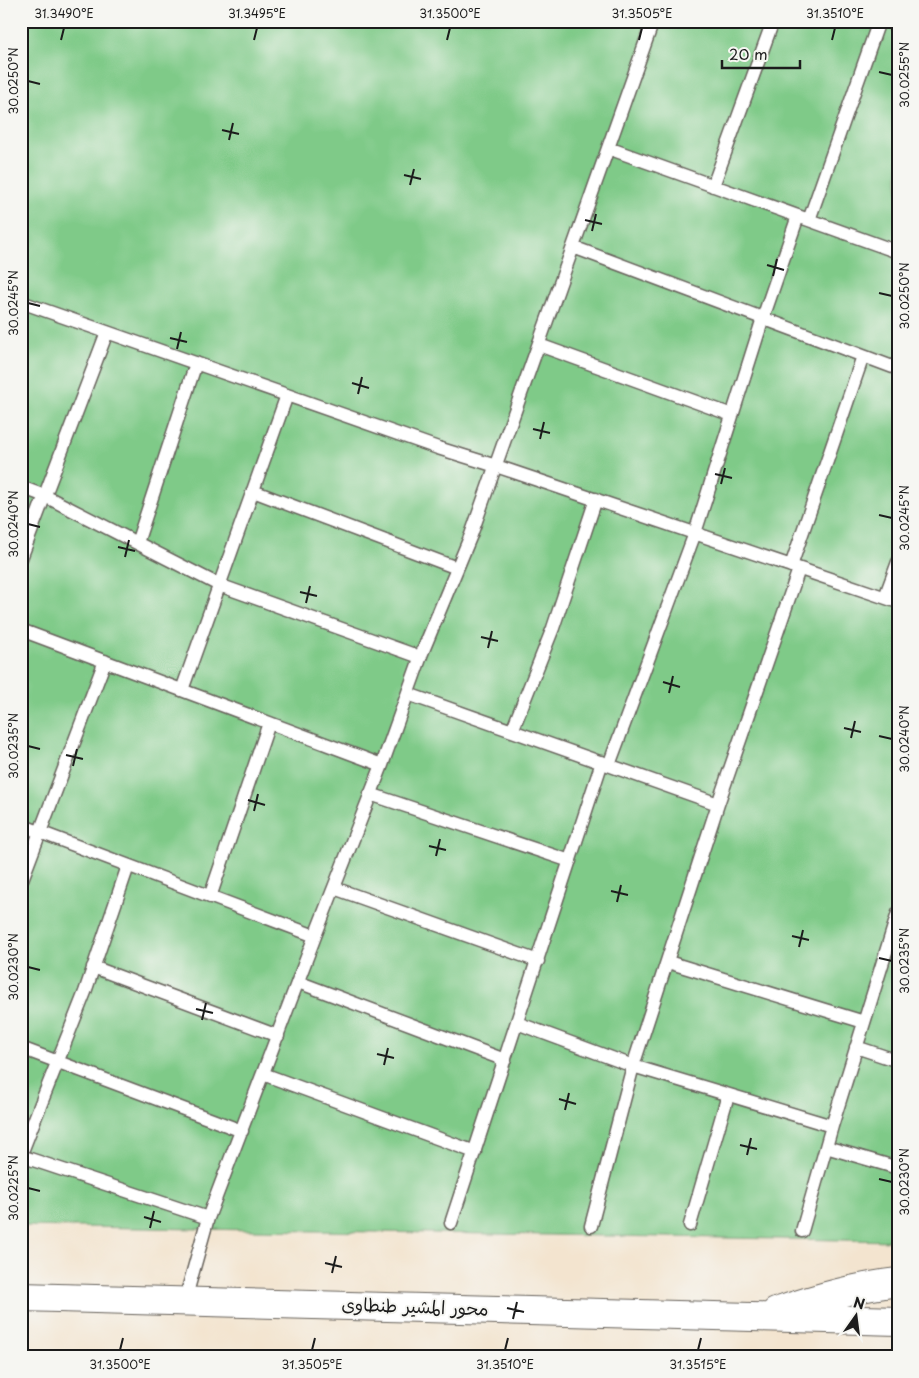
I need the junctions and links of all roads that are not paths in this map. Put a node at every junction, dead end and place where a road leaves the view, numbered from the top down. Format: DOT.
graph roads {
  1 [pos="653,21"];
  2 [pos="774,21"];
  3 [pos="879,21"];
  4 [pos="885,21"];
  5 [pos="898,26"];
  6 [pos="608,148"];
  7 [pos="713,186"];
  8 [pos="804,218"];
  9 [pos="573,247"];
  10 [pos="898,252"];
  11 [pos="21,302"];
  12 [pos="763,318"];
  13 [pos="107,332"];
  14 [pos="539,345"];
  15 [pos="863,356"];
  16 [pos="196,363"];
  17 [pos="898,369"];
  18 [pos="287,395"];
  19 [pos="732,415"];
  20 [pos="496,466"];
  21 [pos="21,487"];
  22 [pos="253,491"];
  23 [pos="45,496"];
  24 [pos="596,499"];
  25 [pos="695,533"];
  26 [pos="137,544"];
  27 [pos="21,558"];
  28 [pos="898,562"];
  29 [pos="795,567"];
  30 [pos="457,568"];
  31 [pos="219,585"];
  32 [pos="885,598"];
  33 [pos="898,602"];
  34 [pos="21,630"];
  35 [pos="420,658"];
  36 [pos="105,661"];
  37 [pos="182,690"];
  38 [pos="408,694"];
  39 [pos="269,723"];
  40 [pos="512,731"];
  41 [pos="605,764"];
  42 [pos="382,765"];
  43 [pos="370,794"];
  44 [pos="718,804"];
  45 [pos="21,825"];
  46 [pos="41,832"];
  47 [pos="570,861"];
  48 [pos="128,866"];
  49 [pos="21,882"];
  50 [pos="334,888"];
  51 [pos="210,897"];
  52 [pos="898,913"];
  53 [pos="315,936"];
  54 [pos="892,952"];
  55 [pos="538,961"];
  56 [pos="668,962"];
  57 [pos="94,967"];
  58 [pos="298,982"];
  59 [pos="864,1022"];
  60 [pos="517,1023"];
  61 [pos="278,1036"];
  62 [pos="856,1047"];
  63 [pos="21,1048"];
  64 [pos="505,1060"];
  65 [pos="898,1061"];
  66 [pos="58,1062"];
  67 [pos="634,1066"];
  68 [pos="264,1074"];
  69 [pos="728,1095"];
  70 [pos="832,1126"];
  71 [pos="242,1131"];
  72 [pos="826,1147"];
  73 [pos="475,1152"];
  74 [pos="21,1155"];
  75 [pos="898,1168"];
  76 [pos="208,1218"];
  77 [pos="451,1223"];
  78 [pos="690,1225"];
  79 [pos="590,1226"];
  80 [pos="802,1231"];
  81 [pos="898,1282"];
  82 [pos="21,1297"];
  83 [pos="186,1300"];
  84 [pos="760,1318"];
  85 [pos="898,1321"];
  1 -- 6 [label="lane"];
  2 -- 7 [label="lane"];
  3 -- 8 [label="lane"];
  4 -- 5 [label="lane"];
  6 -- 7 [label="lane"];
  6 -- 9 [label="lane"];
  7 -- 8 [label="lane"];
  8 -- 10 [label="lane"];
  8 -- 12 [label="lane"];
  9 -- 12 [label="lane"];
  9 -- 14 [label="lane"];
  11 -- 13 [label="lane"];
  12 -- 15 [label="lane"];
  12 -- 19 [label="lane"];
  13 -- 16 [label="lane"];
  13 -- 23 [label="lane"];
  14 -- 19 [label="lane"];
  14 -- 20 [label="lane"];
  15 -- 17 [label="lane"];
  15 -- 29 [label="lane"];
  16 -- 18 [label="lane"];
  16 -- 26 [label="lane"];
  18 -- 20 [label="lane"];
  18 -- 22 [label="lane"];
  19 -- 25 [label="lane"];
  20 -- 24 [label="lane"];
  20 -- 30 [label="lane"];
  21 -- 23 [label="lane"];
  22 -- 30 [label="lane"];
  22 -- 31 [label="lane"];
  23 -- 26 [label="lane"];
  23 -- 27 [label="lane"];
  24 -- 25 [label="lane"];
  24 -- 40 [label="lane"];
  25 -- 29 [label="lane"];
  25 -- 41 [label="lane"];
  26 -- 31 [label="lane"];
  28 -- 32 [label="lane"];
  29 -- 32 [label="lane"];
  29 -- 44 [label="lane"];
  30 -- 35 [label="lane"];
  31 -- 35 [label="lane"];
  31 -- 37 [label="lane"];
  32 -- 33 [label="lane"];
  34 -- 36 [label="lane"];
  35 -- 38 [label="lane"];
  36 -- 37 [label="lane"];
  36 -- 46 [label="lane"];
  37 -- 39 [label="lane"];
  38 -- 40 [label="lane"];
  38 -- 42 [label="lane"];
  39 -- 42 [label="lane"];
  39 -- 51 [label="lane"];
  40 -- 41 [label="lane"];
  41 -- 44 [label="lane"];
  41 -- 47 [label="lane"];
  42 -- 43 [label="lane"];
  43 -- 47 [label="lane"];
  43 -- 50 [label="lane"];
  44 -- 56 [label="lane"];
  45 -- 46 [label="lane"];
  46 -- 48 [label="lane"];
  46 -- 49 [label="lane"];
  47 -- 55 [label="lane"];
  48 -- 51 [label="lane"];
  48 -- 57 [label="lane"];
  50 -- 53 [label="lane"];
  50 -- 55 [label="lane"];
  51 -- 53 [label="lane"];
  52 -- 54 [label="lane"];
  53 -- 58 [label="lane"];
  54 -- 59 [label="lane"];
  55 -- 60 [label="lane"];
  56 -- 59 [label="lane"];
  56 -- 67 [label="lane"];
  57 -- 61 [label="lane"];
  57 -- 66 [label="lane"];
  58 -- 61 [label="lane"];
  58 -- 64 [label="lane"];
  59 -- 62 [label="lane"];
  60 -- 64 [label="lane"];
  60 -- 67 [label="lane"];
  61 -- 68 [label="lane"];
  62 -- 65 [label="lane"];
  62 -- 70 [label="lane"];
  63 -- 66 [label="lane"];
  64 -- 73 [label="lane"];
  66 -- 71 [label="lane"];
  66 -- 74 [label="lane"];
  67 -- 69 [label="lane"];
  67 -- 79 [label="lane"];
  68 -- 71 [label="lane"];
  68 -- 73 [label="lane"];
  69 -- 70 [label="lane"];
  69 -- 78 [label="lane"];
  70 -- 72 [label="lane"];
  71 -- 76 [label="lane"];
  72 -- 75 [label="lane"];
  72 -- 80 [label="lane"];
  73 -- 77 [label="lane"];
  74 -- 76 [label="lane"];
  76 -- 83 [label="lane"];
  81 -- 84 [label="highway"];
  82 -- 83 [label="highway, محور المشير طنطاوى"];
  83 -- 84 [label="highway, محور المشير طنطاوى"];
  84 -- 85 [label="highway, محور المشير طنطاوى"];
}
